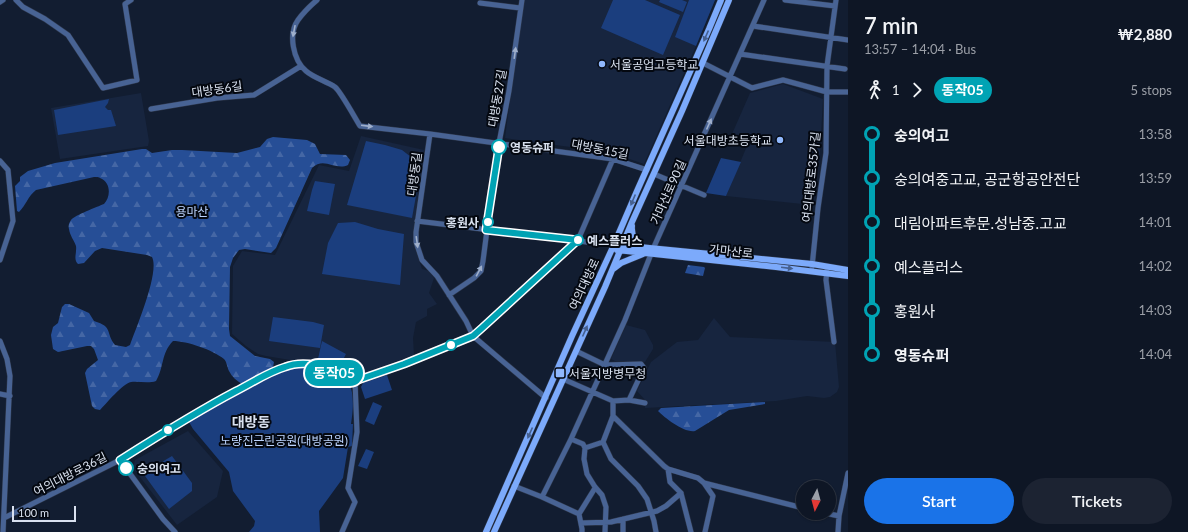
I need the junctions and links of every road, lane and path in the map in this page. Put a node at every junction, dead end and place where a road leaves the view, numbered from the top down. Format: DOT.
graph roads {
  1 [pos="3,0"];
  2 [pos="16,0"];
  3 [pos="131,0"];
  4 [pos="317,0"];
  5 [pos="522,0"];
  6 [pos="721,0"];
  7 [pos="730,0"];
  8 [pos="764,0"];
  9 [pos="785,0"];
  10 [pos="836,0"];
  11 [pos="0,2"];
  12 [pos="480,3"];
  13 [pos="836,6"];
  14 [pos="520,8"];
  15 [pos="753,26"];
  16 [pos="831,38"];
  17 [pos="848,40"];
  18 [pos="740,54"];
  19 [pos="703,63"];
  20 [pos="301,66"];
  21 [pos="828,66"];
  22 [pos="845,69"];
  23 [pos="730,77"];
  24 [pos="827,92"];
  25 [pos="848,92"];
  26 [pos="151,109"];
  27 [pos="430,134"];
  28 [pos="499,143"];
  29 [pos="612,159"];
  30 [pos="0,161"];
  31 [pos="647,170"];
  32 [pos="654,174"];
  33 [pos="682,186"];
  34 [pos="704,195"];
  35 [pos="417,222"];
  36 [pos="632,222"];
  37 [pos="486,230"];
  38 [pos="578,240"];
  39 [pos="613,247"];
  40 [pos="621,248"];
  41 [pos="644,251"];
  42 [pos="652,252"];
  43 [pos="0,260"];
  44 [pos="812,268"];
  45 [pos="612,270"];
  46 [pos="827,270"];
  47 [pos="848,270"];
  48 [pos="848,276"];
  49 [pos="449,295"];
  50 [pos="473,336"];
  51 [pos="0,341"];
  52 [pos="834,342"];
  53 [pos="576,351"];
  54 [pos="605,364"];
  55 [pos="555,376"];
  56 [pos="563,379"];
  57 [pos="355,381"];
  58 [pos="593,392"];
  59 [pos="0,394"];
  60 [pos="10,396"];
  61 [pos="546,398"];
  62 [pos="553,400"];
  63 [pos="613,400"];
  64 [pos="629,400"];
  65 [pos="645,403"];
  66 [pos="613,416"];
  67 [pos="571,439"];
  68 [pos="603,442"];
  69 [pos="585,448"];
  70 [pos="120,460"];
  71 [pos="668,469"];
  72 [pos="848,473"];
  73 [pos="704,483"];
  74 [pos="514,486"];
  75 [pos="595,488"];
  76 [pos="681,493"];
  77 [pos="542,497"];
  78 [pos="796,506"];
  79 [pos="652,513"];
  80 [pos="579,514"];
  81 [pos="836,515"];
  82 [pos="839,516"];
  83 [pos="4,518"];
  84 [pos="623,519"];
  85 [pos="605,522"];
  86 [pos="581,523"];
  87 [pos="3,532"];
  88 [pos="175,532"];
  89 [pos="342,532"];
  90 [pos="486,532"];
  91 [pos="494,532"];
  92 [pos="582,532"];
  93 [pos="605,532"];
  94 [pos="623,532"];
  95 [pos="656,532"];
  96 [pos="691,532"];
  97 [pos="704,532"];
  98 [pos="838,532"];
  1 -- 11 [label="street"];
  2 -- 3 [label="street"];
  4 -- 20 [label="street, one-way"];
  5 -- 14 [label="street, 대방동27길"];
  6 -- 31 [label="main road, 여의대방로, one-way"];
  7 -- 19 [label="main road, 여의대방로"];
  8 -- 15 [label="street, 가마산로90길"];
  9 -- 13 [label="street"];
  10 -- 13 [label="street, 여의대방로35가길"];
  12 -- 14 [label="street"];
  13 -- 16 [label="street, 여의대방로35가길"];
  28 -- 14 [label="street, 대방동27길, one-way"];
  15 -- 16 [label="street"];
  15 -- 18 [label="street, 가마산로90길"];
  16 -- 17 [label="street"];
  16 -- 21 [label="street, 여의대방로35가길"];
  18 -- 21 [label="street"];
  18 -- 23 [label="street, 가마산로90길"];
  19 -- 23 [label="street"];
  19 -- 32 [label="main road, 여의대방로"];
  20 -- 26 [label="street, 대방동6길"];
  20 -- 27 [label="street, one-way"];
  21 -- 22 [label="street"];
  21 -- 24 [label="street, 여의대방로35가길"];
  23 -- 24 [label="street"];
  33 -- 23 [label="street, 가마산로90길, one-way"];
  24 -- 25 [label="street"];
  24 -- 44 [label="street, 여의대방로35가길"];
  27 -- 28 [label="street, 대방동15길"];
  27 -- 35 [label="street, 대방동길"];
  28 -- 29 [label="street, 대방동15길"];
  28 -- 37 [label="street, 대방동27길"];
  29 -- 31 [label="street, 대방동15길"];
  29 -- 38 [label="street"];
  30 -- 43 [label="street"];
  31 -- 39 [label="main road, 여의대방로, one-way"];
  32 -- 33 [label="street"];
  32 -- 36 [label="main road, 여의대방로"];
  33 -- 34 [label="street"];
  33 -- 42 [label="street, 가마산로90길"];
  35 -- 37 [label="street"];
  35 -- 49 [label="street, 대방동길, one-way"];
  36 -- 40 [label="main road, 여의대방로"];
  36 -- 41 [label="main road"];
  37 -- 38 [label="street"];
  49 -- 37 [label="street, 대방동27길, one-way"];
  38 -- 39 [label="street"];
  38 -- 50 [label="street"];
  39 -- 40 [label="main road, 가마산로"];
  39 -- 55 [label="main road, 여의대방로"];
  40 -- 41 [label="main road, 가마산로"];
  40 -- 45 [label="main road, 여의대방로"];
  41 -- 42 [label="main road, 가마산로"];
  41 -- 45 [label="main road"];
  42 -- 44 [label="main road, 가마산로"];
  42 -- 54 [label="street, 가마산로90길"];
  44 -- 46 [label="main road, 가마산로"];
  53 -- 45 [label="main road, 여의대방로, one-way"];
  46 -- 47 [label="main road, 가마산로"];
  46 -- 48 [label="main road, 가마산로"];
  46 -- 52 [label="street"];
  49 -- 50 [label="street, 대방동길"];
  50 -- 57 [label="street"];
  50 -- 61 [label="street, 대방동길"];
  51 -- 60 [label="street"];
  53 -- 54 [label="street"];
  53 -- 56 [label="main road, 여의대방로"];
  54 -- 58 [label="street, 가마산로90길"];
  54 -- 64 [label="street"];
  55 -- 56 [label="main road"];
  55 -- 61 [label="main road, 여의대방로"];
  56 -- 58 [label="street"];
  56 -- 62 [label="main road, 여의대방로"];
  57 -- 70 [label="street, 여의대방로36길"];
  57 -- 89 [label="street"];
  58 -- 63 [label="street"];
  58 -- 67 [label="street, 가마산로90길"];
  59 -- 60 [label="street"];
  60 -- 83 [label="street"];
  61 -- 62 [label="main road"];
  61 -- 90 [label="main road, 여의대방로, one-way"];
  62 -- 74 [label="main road, 여의대방로"];
  63 -- 64 [label="street"];
  63 -- 66 [label="street"];
  64 -- 65 [label="street"];
  66 -- 68 [label="street"];
  66 -- 71 [label="street"];
  67 -- 69 [label="street"];
  67 -- 77 [label="street, 가마산로90길"];
  68 -- 69 [label="street"];
  68 -- 79 [label="street"];
  69 -- 75 [label="street"];
  70 -- 83 [label="street, 여의대방로36길"];
  70 -- 88 [label="street"];
  71 -- 73 [label="street"];
  71 -- 76 [label="street"];
  72 -- 82 [label="street"];
  73 -- 78 [label="street"];
  73 -- 97 [label="street"];
  74 -- 77 [label="street"];
  74 -- 91 [label="main road, 여의대방로"];
  75 -- 80 [label="street"];
  75 -- 85 [label="street"];
  76 -- 79 [label="street"];
  76 -- 96 [label="street"];
  77 -- 80 [label="street"];
  79 -- 84 [label="street"];
  79 -- 95 [label="street"];
  80 -- 86 [label="street"];
  81 -- 82 [label="street"];
  82 -- 98 [label="street"];
  83 -- 87 [label="street"];
  84 -- 85 [label="street"];
  84 -- 94 [label="street"];
  85 -- 86 [label="street"];
  85 -- 93 [label="street"];
  86 -- 92 [label="street"];
}
